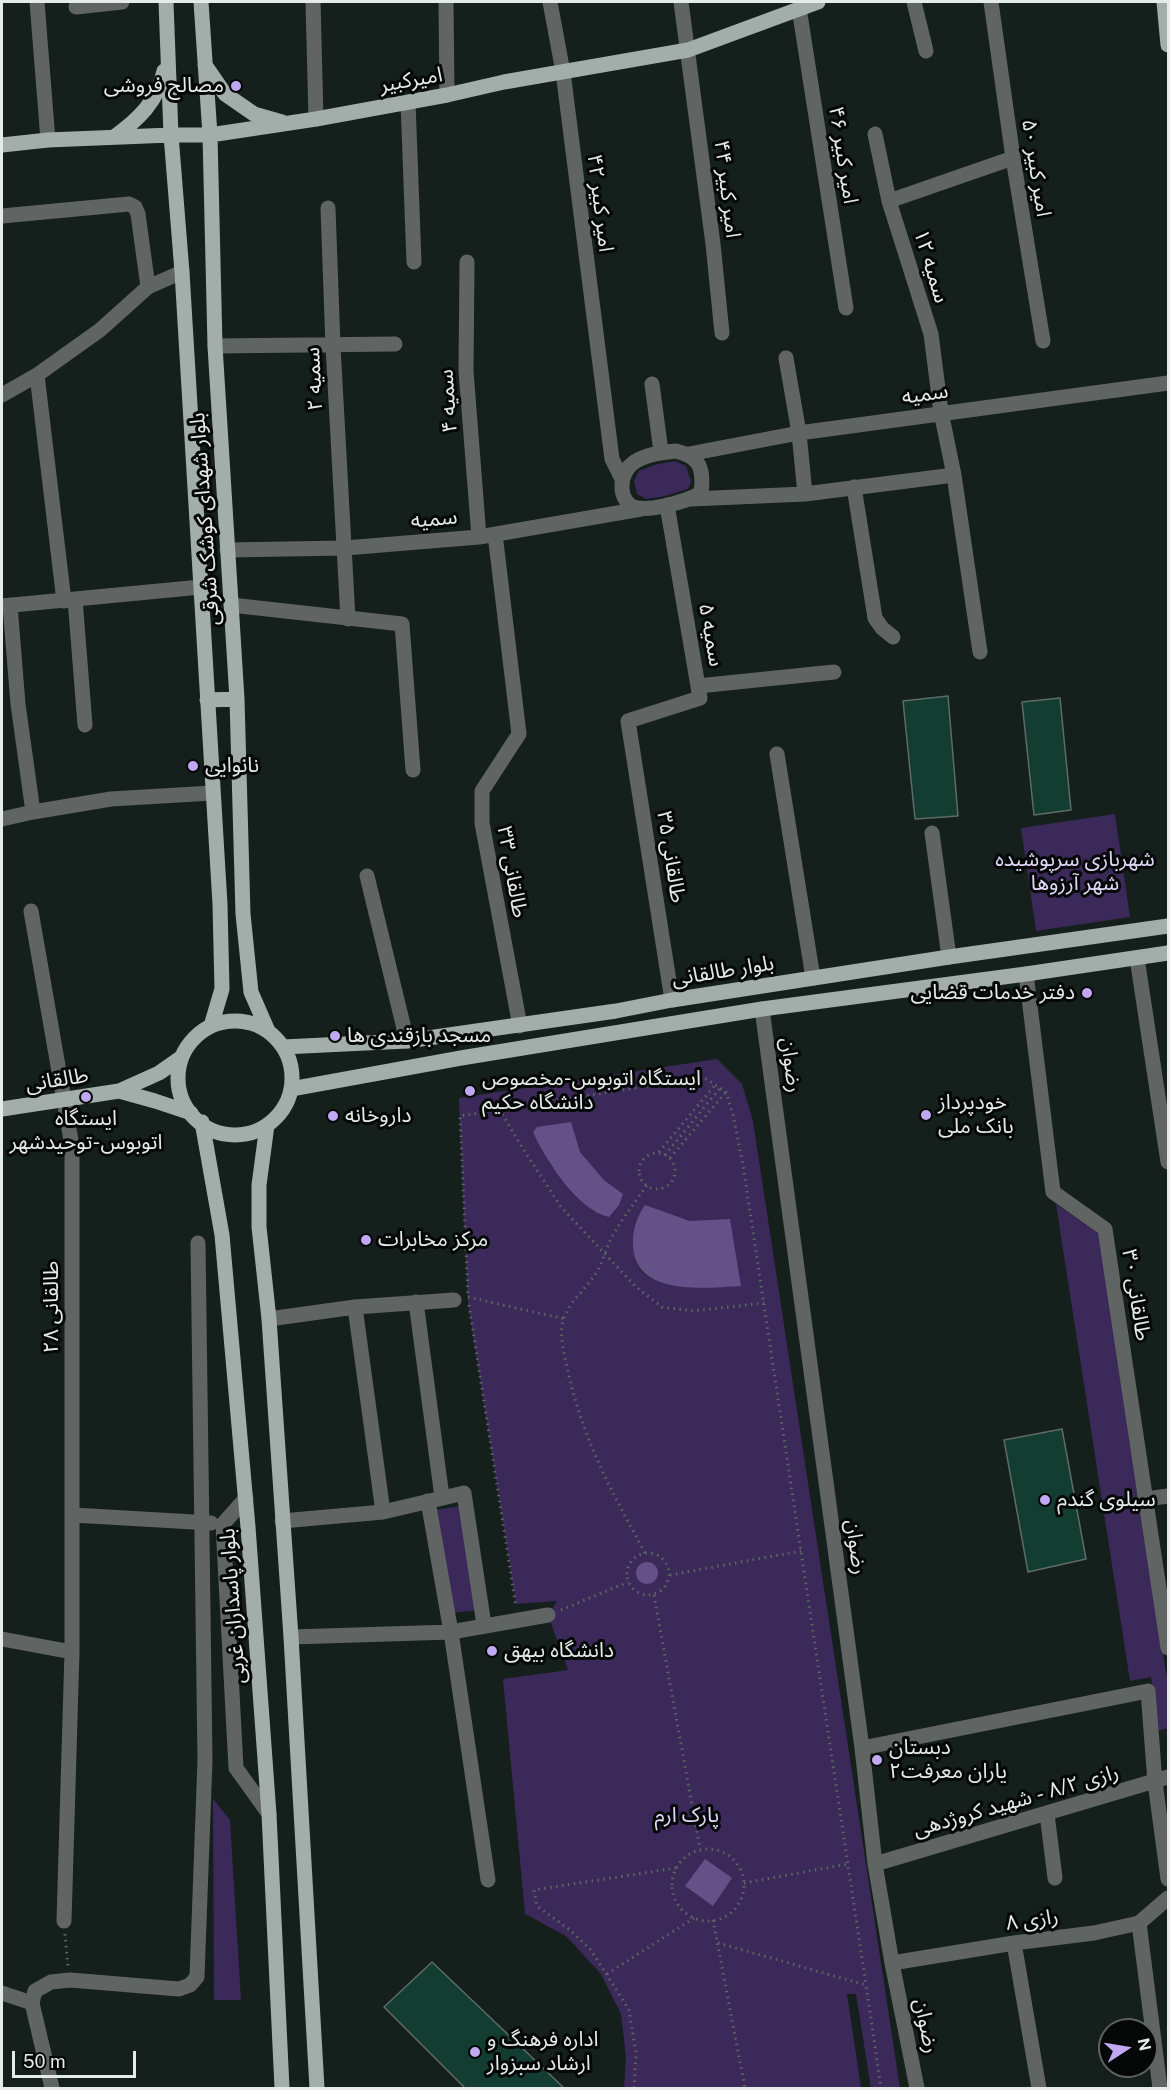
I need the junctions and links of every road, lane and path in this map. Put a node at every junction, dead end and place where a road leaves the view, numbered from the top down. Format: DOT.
graph roads {
  1 [pos="37,2"];
  2 [pos="122,2"];
  3 [pos="166,2"];
  4 [pos="201,2"];
  5 [pos="313,2"];
  6 [pos="446,2"];
  7 [pos="550,2"];
  8 [pos="681,2"];
  9 [pos="818,2"];
  10 [pos="914,2"];
  11 [pos="991,2"];
  12 [pos="1164,2"];
  13 [pos="76,7"];
  14 [pos="799,8"];
  15 [pos="1168,45"];
  16 [pos="688,50"];
  17 [pos="927,51"];
  18 [pos="168,56"];
  19 [pos="205,65"];
  20 [pos="562,72"];
  21 [pos="447,95"];
  22 [pos="408,102"];
  23 [pos="316,119"];
  24 [pos="288,124"];
  25 [pos="875,134"];
  26 [pos="171,135"];
  27 [pos="210,135"];
  28 [pos="114,137"];
  29 [pos="48,140"];
  30 [pos="2,145"];
  31 [pos="1013,158"];
  32 [pos="889,201"];
  33 [pos="328,208"];
  34 [pos="2,216"];
  35 [pos="414,262"];
  36 [pos="467,262"];
  37 [pos="182,272"];
  38 [pos="148,287"];
  39 [pos="846,308"];
  40 [pos="722,333"];
  41 [pos="1042,341"];
  42 [pos="395,345"];
  43 [pos="215,346"];
  44 [pos="333,346"];
  45 [pos="786,358"];
  46 [pos="37,375"];
  47 [pos="1168,383"];
  48 [pos="652,384"];
  49 [pos="2,395"];
  50 [pos="941,412"];
  51 [pos="799,433"];
  52 [pos="661,452"];
  53 [pos="689,454"];
  54 [pos="954,475"];
  55 [pos="622,479"];
  56 [pos="854,487"];
  57 [pos="805,494"];
  58 [pos="691,499"];
  59 [pos="667,505"];
  60 [pos="641,509"];
  61 [pos="495,534"];
  62 [pos="479,537"];
  63 [pos="345,548"];
  64 [pos="227,550"];
  65 [pos="201,587"];
  66 [pos="69,600"];
  67 [pos="6,605"];
  68 [pos="231,605"];
  69 [pos="348,619"];
  70 [pos="893,637"];
  71 [pos="980,652"];
  72 [pos="834,672"];
  73 [pos="698,686"];
  74 [pos="237,699"];
  75 [pos="207,700"];
  76 [pos="628,721"];
  77 [pos="85,725"];
  78 [pos="777,754"];
  79 [pos="413,770"];
  80 [pos="212,793"];
  81 [pos="33,812"];
  82 [pos="2,819"];
  83 [pos="932,833"];
  84 [pos="367,876"];
  85 [pos="31,911"];
  86 [pos="1168,926"];
  87 [pos="1168,953"];
  88 [pos="949,957"];
  89 [pos="1137,958"];
  90 [pos="1026,974"];
  91 [pos="813,978"];
  92 [pos="672,1000"];
  93 [pos="762,1009"];
  94 [pos="211,1026"];
  95 [pos="520,1026"];
  96 [pos="268,1031"];
  97 [pos="407,1041"];
  98 [pos="283,1047"];
  99 [pos="182,1057"];
  100 [pos="715,1085"];
  101 [pos="720,1088"];
  102 [pos="291,1089"];
  103 [pos="119,1091"];
  104 [pos="726,1092"];
  105 [pos="65,1100"];
  106 [pos="2,1109"];
  107 [pos="500,1109"];
  108 [pos="196,1118"];
  109 [pos="267,1125"];
  110 [pos="659,1152"];
  111 [pos="665,1155"];
  112 [pos="670,1158"];
  113 [pos="1168,1162"];
  114 [pos="646,1185"];
  115 [pos="198,1243"];
  116 [pos="606,1256"];
  117 [pos="461,1299"];
  118 [pos="416,1302"];
  119 [pos="764,1303"];
  120 [pos="355,1307"];
  121 [pos="269,1319"];
  122 [pos="565,1319"];
  123 [pos="1168,1496"];
  124 [pos="246,1498"];
  125 [pos="435,1499"];
  126 [pos="1146,1499"];
  127 [pos="383,1512"];
  128 [pos="73,1515"];
  129 [pos="282,1521"];
  130 [pos="203,1522"];
  131 [pos="223,1524"];
  132 [pos="801,1551"];
  133 [pos="645,1553"];
  134 [pos="670,1575"];
  135 [pos="628,1582"];
  136 [pos="654,1595"];
  137 [pos="516,1604"];
  138 [pos="548,1615"];
  139 [pos="484,1625"];
  140 [pos="451,1632"];
  141 [pos="291,1638"];
  142 [pos="2,1639"];
  143 [pos="1168,1648"];
  144 [pos="72,1652"];
  145 [pos="862,1748"];
  146 [pos="1162,1780"];
  147 [pos="269,1814"];
  148 [pos="1047,1814"];
  149 [pos="700,1849"];
  150 [pos="848,1864"];
  151 [pos="875,1864"];
  152 [pos="676,1868"];
  153 [pos="1054,1878"];
  154 [pos="1168,1879"];
  155 [pos="489,1880"];
  156 [pos="744,1883"];
  157 [pos="1168,1898"];
  158 [pos="694,1918"];
  159 [pos="714,1920"];
  160 [pos="64,1921"];
  161 [pos="1139,1923"];
  162 [pos="718,1943"];
  163 [pos="1014,1943"];
  164 [pos="892,1963"];
  165 [pos="607,1974"];
  166 [pos="70,1980"];
  167 [pos="866,1985"];
  168 [pos="2,1993"];
  169 [pos="32,2003"];
  170 [pos="52,2088"];
  171 [pos="282,2088"];
  172 [pos="317,2088"];
  173 [pos="634,2088"];
  174 [pos="745,2088"];
  175 [pos="882,2088"];
  176 [pos="917,2088"];
  177 [pos="1039,2088"];
  178 [pos="1160,2088"];
  1 -- 29 [label="street"];
  2 -- 13 [label="street"];
  3 -- 18 [label="main road, بلوار شهدای کوشک شرقی"];
  4 -- 19 [label="main road, بلوار شهدای کوشک شرقی"];
  5 -- 23 [label="street"];
  6 -- 21 [label="street"];
  7 -- 20 [label="street, امیر کبیر ۴۲"];
  8 -- 16 [label="street, امیر کبیر ۴۴"];
  9 -- 14 [label="main road, امیرکبیر"];
  10 -- 17 [label="street"];
  11 -- 31 [label="street, امیر کبیر ۵۰"];
  12 -- 15 [label="main road"];
  14 -- 16 [label="main road, امیرکبیر"];
  14 -- 39 [label="street, امیر کبیر ۴۶"];
  16 -- 20 [label="main road, امیرکبیر"];
  16 -- 40 [label="street, امیر کبیر ۴۴"];
  18 -- 26 [label="main road, بلوار شهدای کوشک شرقی"];
  18 -- 28 [label="main road"];
  19 -- 24 [label="main road"];
  19 -- 27 [label="main road, بلوار شهدای کوشک شرقی"];
  20 -- 21 [label="main road, امیرکبیر"];
  20 -- 55 [label="street, امیر کبیر ۴۲"];
  21 -- 22 [label="main road, امیرکبیر"];
  22 -- 23 [label="main road, امیرکبیر"];
  22 -- 35 [label="street"];
  23 -- 24 [label="main road, امیرکبیر"];
  24 -- 27 [label="main road, امیرکبیر"];
  25 -- 32 [label="street, سمیه ۱۲"];
  26 -- 27 [label="main road, امیرکبیر"];
  26 -- 28 [label="main road, امیرکبیر"];
  26 -- 37 [label="main road, بلوار شهدای کوشک شرقی"];
  27 -- 43 [label="main road, بلوار شهدای کوشک شرقی"];
  28 -- 29 [label="main road, امیرکبیر"];
  29 -- 30 [label="main road, امیرکبیر"];
  31 -- 32 [label="street"];
  31 -- 41 [label="street, امیر کبیر ۵۰"];
  32 -- 50 [label="street, سمیه ۱۲"];
  33 -- 44 [label="street, سمیه ۲"];
  34 -- 38 [label="street"];
  36 -- 62 [label="street, سمیه ۴"];
  37 -- 38 [label="street"];
  37 -- 65 [label="main road, بلوار شهدای کوشک شرقی"];
  38 -- 46 [label="street"];
  42 -- 44 [label="street"];
  43 -- 44 [label="street"];
  43 -- 64 [label="main road, بلوار شهدای کوشک شرقی"];
  44 -- 63 [label="street, سمیه ۲"];
  45 -- 51 [label="street"];
  46 -- 49 [label="street"];
  46 -- 66 [label="street"];
  47 -- 50 [label="street, سمیه"];
  48 -- 52 [label="street"];
  50 -- 51 [label="street, سمیه"];
  50 -- 54 [label="street, سمیه ۱۲"];
  51 -- 53 [label="street, سمیه"];
  51 -- 57 [label="street"];
  52 -- 53 [label="street"];
  52 -- 55 [label="street"];
  53 -- 58 [label="street"];
  54 -- 56 [label="street"];
  54 -- 71 [label="street, سمیه ۱۲"];
  55 -- 60 [label="street"];
  56 -- 57 [label="street"];
  56 -- 70 [label="street"];
  57 -- 58 [label="street"];
  58 -- 59 [label="street"];
  59 -- 60 [label="street"];
  59 -- 73 [label="street, سمیه ۵"];
  60 -- 61 [label="street, سمیه"];
  61 -- 62 [label="street, سمیه"];
  61 -- 95 [label="street, طالقانی ۳۳"];
  62 -- 63 [label="street, سمیه"];
  63 -- 64 [label="street, سمیه"];
  63 -- 69 [label="street, سمیه ۲"];
  64 -- 68 [label="main road, بلوار شهدای کوشک شرقی"];
  65 -- 66 [label="street"];
  65 -- 75 [label="main road, بلوار شهدای کوشک شرقی"];
  66 -- 67 [label="street"];
  66 -- 77 [label="street"];
  67 -- 81 [label="street"];
  68 -- 69 [label="street"];
  68 -- 74 [label="main road, بلوار شهدای کوشک شرقی"];
  69 -- 79 [label="street"];
  72 -- 73 [label="street"];
  73 -- 76 [label="street, سمیه ۵"];
  74 -- 75 [label="main road"];
  74 -- 96 [label="main road, بلوار شهدای کوشک شرقی"];
  75 -- 80 [label="main road, بلوار شهدای کوشک شرقی"];
  76 -- 92 [label="street, طالقانی ۳۵"];
  78 -- 91 [label="street"];
  80 -- 81 [label="street"];
  80 -- 94 [label="main road, بلوار شهدای کوشک شرقی"];
  81 -- 82 [label="street"];
  83 -- 88 [label="street"];
  84 -- 97 [label="street"];
  85 -- 105 [label="street, طالقانی ۲۸"];
  86 -- 88 [label="main road, بلوار طالقانی"];
  87 -- 89 [label="main road, بلوار طالقانی"];
  88 -- 91 [label="main road, بلوار طالقانی"];
  89 -- 90 [label="main road, بلوار طالقانی"];
  89 -- 113 [label="street"];
  90 -- 93 [label="main road, بلوار طالقانی"];
  90 -- 126 [label="street, طالقانی ۳۰"];
  91 -- 92 [label="main road, بلوار طالقانی"];
  92 -- 95 [label="main road, بلوار طالقانی"];
  93 -- 102 [label="main road, بلوار طالقانی"];
  93 -- 145 [label="street, رضوان"];
  94 -- 96 [label="main road"];
  94 -- 99 [label="main road"];
  95 -- 97 [label="main road, بلوار طالقانی"];
  96 -- 98 [label="main road"];
  97 -- 98 [label="main road, بلوار طالقانی"];
  98 -- 102 [label="main road"];
  99 -- 103 [label="main road"];
  99 -- 108 [label="main road"];
  100 -- 101 [label="path"];
  100 -- 107 [label="path"];
  100 -- 110 [label="path"];
  101 -- 104 [label="path"];
  101 -- 111 [label="path"];
  102 -- 109 [label="main road"];
  103 -- 105 [label="main road, طالقانی"];
  103 -- 108 [label="main road"];
  104 -- 112 [label="path"];
  104 -- 119 [label="path"];
  105 -- 106 [label="main road, طالقانی"];
  105 -- 128 [label="street, طالقانی ۲۸"];
  107 -- 116 [label="path"];
  107 -- 117 [label="path"];
  108 -- 109 [label="main road"];
  108 -- 124 [label="main road, بلوار پاسداران غربی"];
  109 -- 121 [label="main road"];
  110 -- 111 [label="path"];
  110 -- 114 [label="path"];
  111 -- 112 [label="path"];
  112 -- 114 [label="path"];
  114 -- 116 [label="path"];
  115 -- 130 [label="street"];
  116 -- 119 [label="path"];
  116 -- 122 [label="path"];
  117 -- 118 [label="street"];
  117 -- 122 [label="path"];
  117 -- 137 [label="path"];
  118 -- 120 [label="street"];
  118 -- 125 [label="street"];
  119 -- 132 [label="path"];
  120 -- 121 [label="street"];
  120 -- 127 [label="street"];
  121 -- 129 [label="main road"];
  122 -- 133 [label="path"];
  123 -- 126 [label="street"];
  124 -- 131 [label="street"];
  124 -- 147 [label="main road, بلوار پاسداران غربی"];
  125 -- 127 [label="street"];
  125 -- 139 [label="street"];
  125 -- 140 [label="street"];
  126 -- 143 [label="street, طالقانی ۳۰"];
  127 -- 129 [label="street"];
  128 -- 130 [label="street"];
  128 -- 144 [label="street, طالقانی ۲۸"];
  129 -- 141 [label="main road"];
  130 -- 131 [label="street"];
  130 -- 166 [label="street"];
  131 -- 147 [label="street"];
  132 -- 134 [label="path"];
  132 -- 150 [label="path"];
  133 -- 134 [label="path"];
  133 -- 135 [label="path"];
  134 -- 136 [label="path"];
  135 -- 136 [label="path"];
  135 -- 138 [label="path"];
  136 -- 149 [label="path"];
  138 -- 139 [label="street"];
  139 -- 140 [label="street"];
  140 -- 141 [label="street"];
  140 -- 155 [label="street"];
  141 -- 172 [label="main road"];
  142 -- 144 [label="street"];
  144 -- 160 [label="street, طالقانی ۲۸"];
  145 -- 146 [label="street"];
  145 -- 151 [label="street, رضوان"];
  146 -- 148 [label="street, رازی ۸/۲ - شهید کروژدهی"];
  146 -- 154 [label="street"];
  147 -- 171 [label="main road, بلوار پاسداران غربی"];
  148 -- 151 [label="street, رازی ۸/۲ - شهید کروژدهی"];
  148 -- 153 [label="street"];
  149 -- 152 [label="path"];
  149 -- 156 [label="path"];
  150 -- 156 [label="path"];
  150 -- 167 [label="path"];
  151 -- 164 [label="street, رضوان"];
  152 -- 158 [label="path"];
  152 -- 165 [label="path"];
  156 -- 159 [label="path"];
  157 -- 161 [label="street, رازی ۸"];
  158 -- 159 [label="path"];
  158 -- 165 [label="path"];
  159 -- 162 [label="path"];
  160 -- 166 [label="path"];
  161 -- 163 [label="street, رازی ۸"];
  161 -- 178 [label="street"];
  162 -- 167 [label="path"];
  162 -- 174 [label="path"];
  163 -- 164 [label="street, رازی ۸"];
  163 -- 177 [label="street"];
  164 -- 176 [label="street, رضوان"];
  165 -- 173 [label="path"];
  166 -- 169 [label="street"];
  167 -- 175 [label="path"];
  168 -- 169 [label="street"];
  169 -- 170 [label="street"];
}
